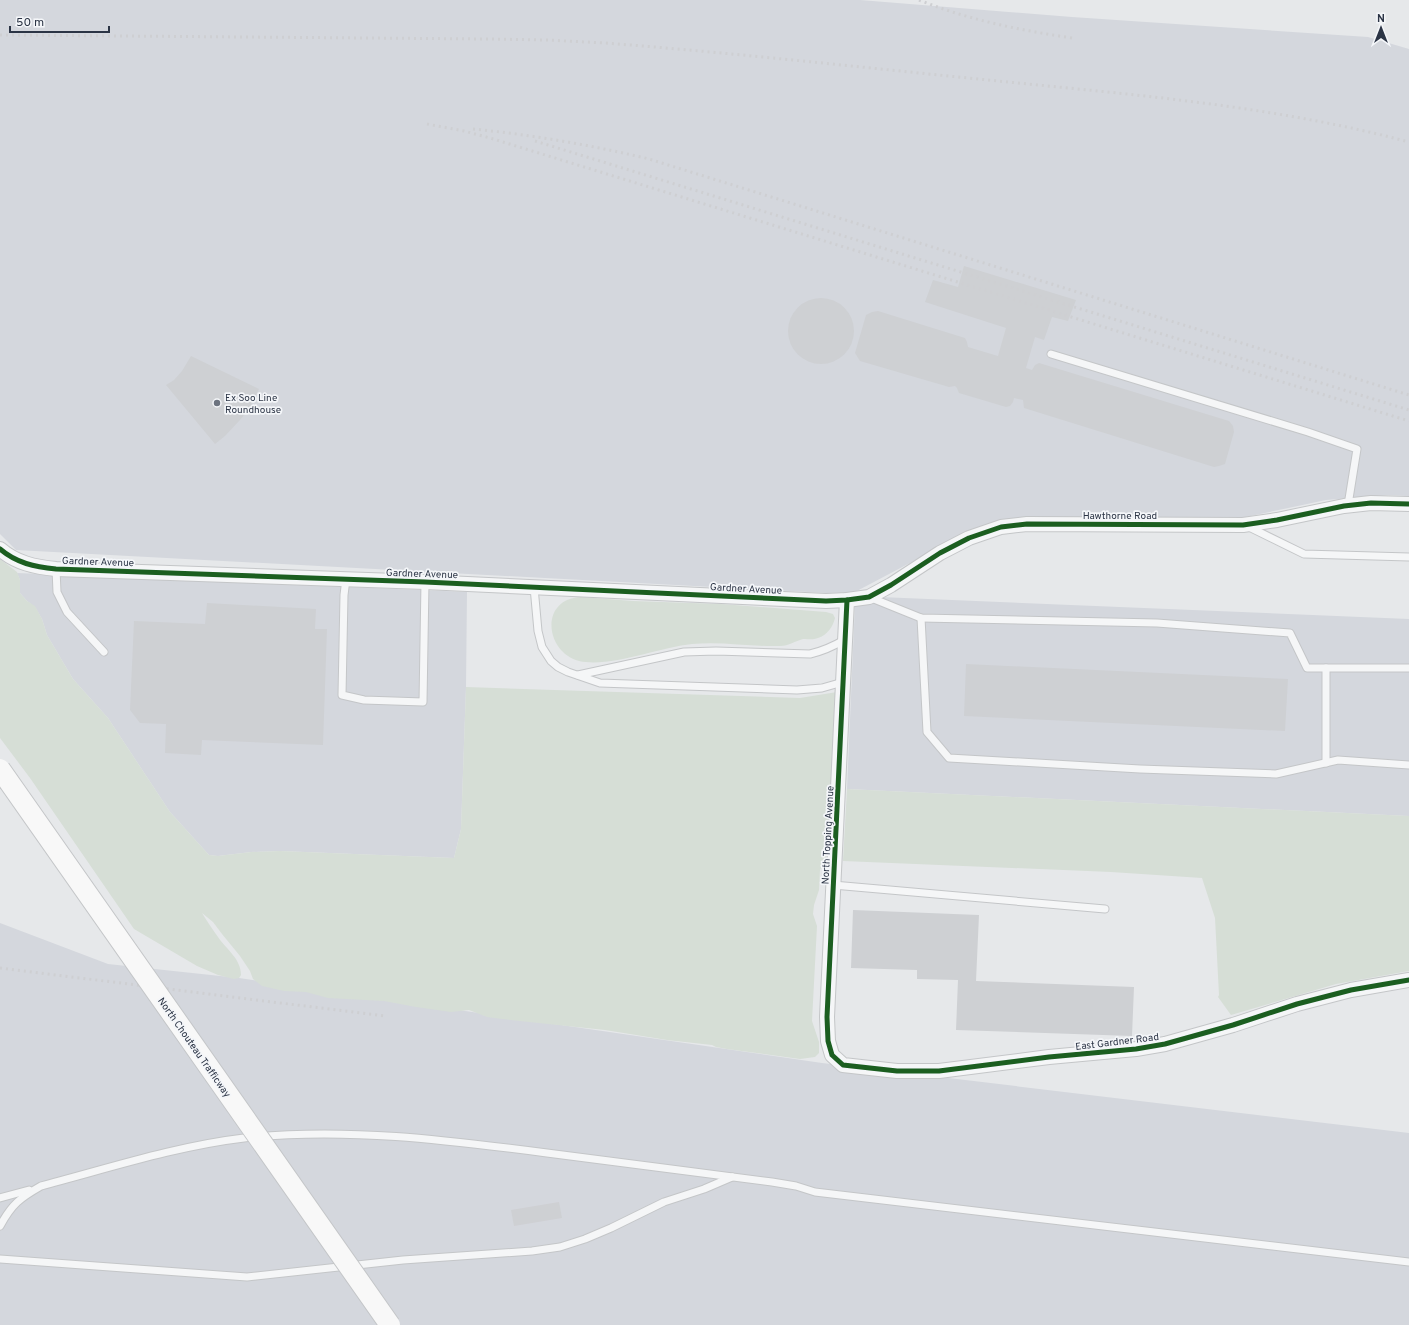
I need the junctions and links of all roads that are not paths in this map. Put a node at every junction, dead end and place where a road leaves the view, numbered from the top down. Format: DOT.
graph roads {
  1 [pos="1051,354"];
  2 [pos="1409,504"];
  3 [pos="1348,506"];
  4 [pos="1243,524"];
  5 [pos="0,549"];
  6 [pos="1409,557"];
  7 [pos="56,569"];
  8 [pos="346,579"];
  9 [pos="425,582"];
  10 [pos="534,587"];
  11 [pos="869,597"];
  12 [pos="847,600"];
  13 [pos="921,618"];
  14 [pos="846,639"];
  15 [pos="104,652"];
  16 [pos="1326,668"];
  17 [pos="1409,668"];
  18 [pos="578,675"];
  19 [pos="843,682"];
  20 [pos="1326,763"];
  21 [pos="1409,765"];
  22 [pos="0,769"];
  23 [pos="833,884"];
  24 [pos="1105,909"];
  25 [pos="1409,980"];
  26 [pos="843,1065"];
  27 [pos="733,1177"];
  28 [pos="41,1186"];
  29 [pos="0,1198"];
  30 [pos="0,1226"];
  31 [pos="0,1259"];
  32 [pos="1409,1262"];
  33 [pos="390,1325"];
  1 -- 3 [label="lane"];
  2 -- 3 [label="street, Hawthorne Road"];
  3 -- 4 [label="street, Hawthorne Road"];
  4 -- 6 [label="lane"];
  4 -- 11 [label="street, Hawthorne Road"];
  5 -- 7 [label="street, Gardner Avenue"];
  7 -- 8 [label="street, Gardner Avenue"];
  7 -- 15 [label="lane"];
  8 -- 9 [label="street, Gardner Avenue"];
  8 -- 9 [label="lane"];
  9 -- 10 [label="street, Gardner Avenue"];
  10 -- 12 [label="street, Gardner Avenue"];
  10 -- 18 [label="lane"];
  11 -- 12 [label="street, Hawthorne Road"];
  11 -- 13 [label="lane"];
  12 -- 14 [label="street, North Topping Avenue"];
  13 -- 16 [label="lane"];
  13 -- 20 [label="lane"];
  14 -- 18 [label="lane"];
  14 -- 19 [label="street, North Topping Avenue"];
  16 -- 17 [label="lane"];
  16 -- 20 [label="lane"];
  18 -- 19 [label="lane"];
  19 -- 23 [label="street, North Topping Avenue"];
  20 -- 21 [label="lane"];
  22 -- 33 [label="main road, North Chouteau Trafficway, bridge"];
  23 -- 24 [label="lane"];
  23 -- 26 [label="street, North Topping Avenue"];
  25 -- 26 [label="street, East Gardner Road"];
  27 -- 28 [label="lane"];
  27 -- 31 [label="lane"];
  27 -- 32 [label="lane"];
  28 -- 29 [label="lane"];
  28 -- 30 [label="lane"];
}
